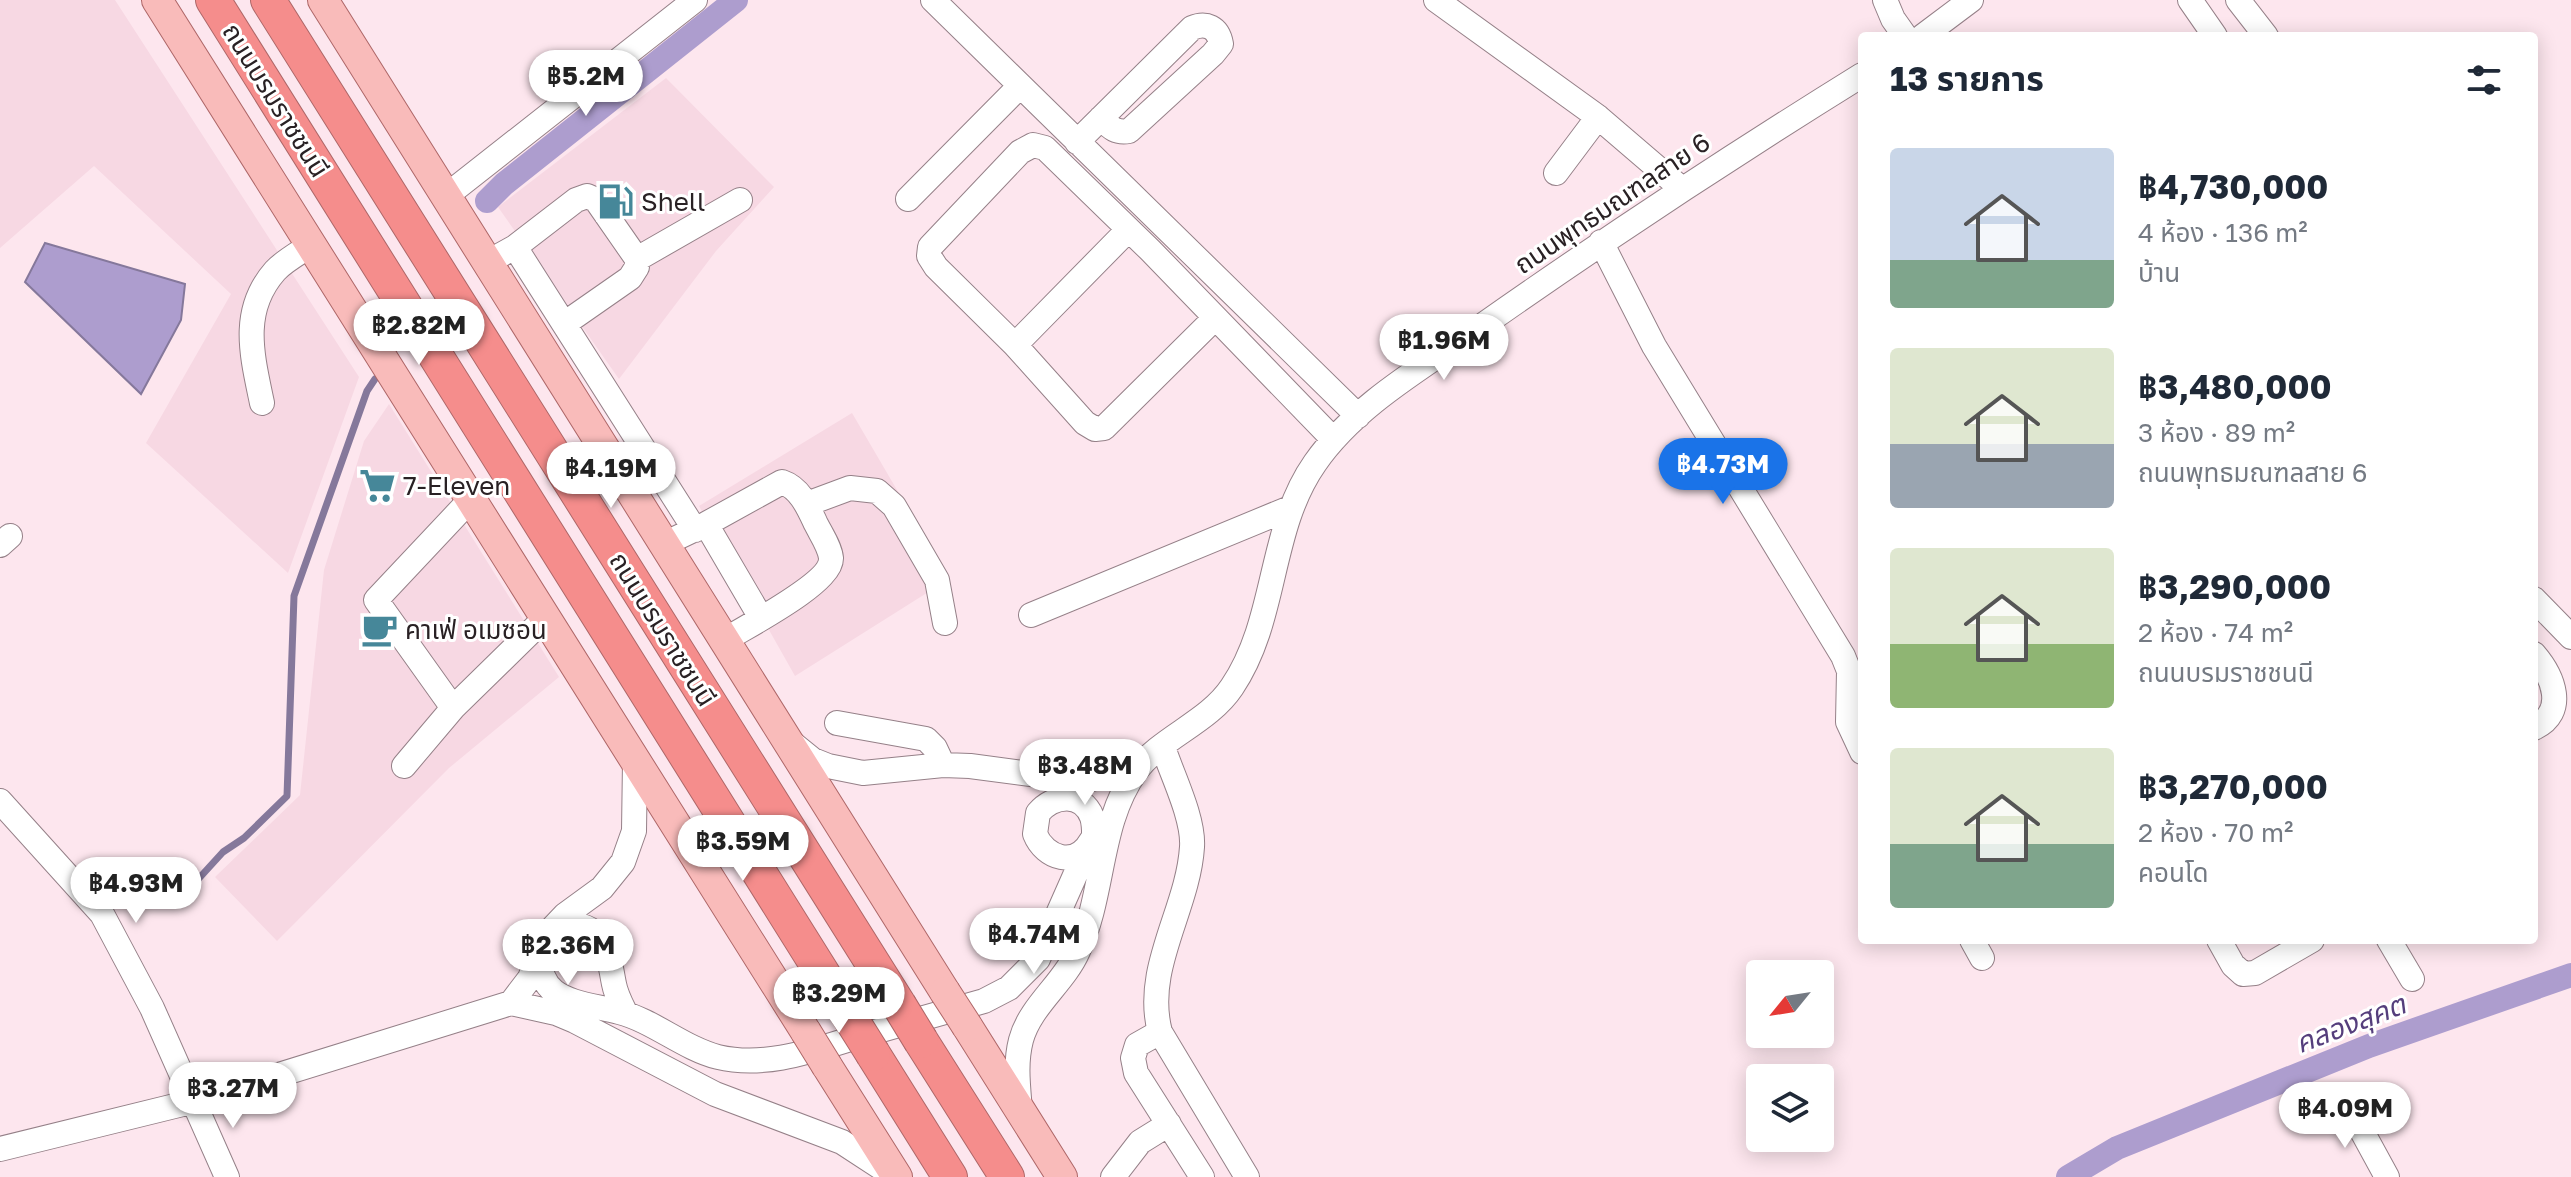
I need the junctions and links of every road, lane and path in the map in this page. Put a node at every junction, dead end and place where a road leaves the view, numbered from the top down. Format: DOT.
graph roads {
  1 [pos="157,0"];
  2 [pos="194,0"];
  3 [pos="213,0"];
  4 [pos="268,0"];
  5 [pos="323,0"];
  6 [pos="695,0"];
  7 [pos="933,0"];
  8 [pos="1436,0"];
  9 [pos="1885,0"];
  10 [pos="2190,0"];
  11 [pos="2238,0"];
  12 [pos="1902,32"];
  13 [pos="2212,32"];
  14 [pos="2263,32"];
  15 [pos="1858,78"];
  16 [pos="1020,86"];
  17 [pos="1598,117"];
  18 [pos="1101,118"];
  19 [pos="297,134"];
  20 [pos="1077,142"];
  21 [pos="1556,173"];
  22 [pos="1682,189"];
  23 [pos="446,196"];
  24 [pos="908,199"];
  25 [pos="740,200"];
  26 [pos="1128,230"];
  27 [pos="1601,242"];
  28 [pos="311,245"];
  29 [pos="515,247"];
  30 [pos="637,259"];
  31 [pos="488,262"];
  32 [pos="1215,318"];
  33 [pos="564,324"];
  34 [pos="1015,345"];
  35 [pos="262,403"];
  36 [pos="1358,416"];
  37 [pos="1333,439"];
  38 [pos="471,499"];
  39 [pos="807,504"];
  40 [pos="1290,508"];
  41 [pos="700,527"];
  42 [pos="664,544"];
  43 [pos="2538,603"];
  44 [pos="1031,615"];
  45 [pos="545,618"];
  46 [pos="761,618"];
  47 [pos="945,623"];
  48 [pos="2571,637"];
  49 [pos="725,640"];
  50 [pos="2538,659"];
  51 [pos="453,708"];
  52 [pos="837,723"];
  53 [pos="2538,726"];
  54 [pos="787,739"];
  55 [pos="1858,743"];
  56 [pos="1163,747"];
  57 [pos="635,762"];
  58 [pos="943,765"];
  59 [pos="404,766"];
  60 [pos="1138,767"];
  61 [pos="1031,776"];
  62 [pos="1064,798"];
  63 [pos="0,801"];
  64 [pos="1116,802"];
  65 [pos="1090,842"];
  66 [pos="1096,899"];
  67 [pos="2221,944"];
  68 [pos="2305,944"];
  69 [pos="2391,944"];
  70 [pos="540,948"];
  71 [pos="2412,979"];
  72 [pos="511,1003"];
  73 [pos="626,1014"];
  74 [pos="575,1021"];
  75 [pos="1160,1032"];
  76 [pos="2345,1100"];
  77 [pos="195,1101"];
  78 [pos="1021,1112"];
  79 [pos="1169,1124"];
  80 [pos="0,1149"];
  81 [pos="227,1177"];
  82 [pos="896,1177"];
  83 [pos="950,1177"];
  84 [pos="1007,1177"];
  85 [pos="1062,1177"];
  86 [pos="1113,1177"];
  87 [pos="1202,1177"];
  88 [pos="1247,1177"];
  89 [pos="2387,1177"];
  1 -- 28 [label="main road"];
  2 -- 19 [label="highway"];
  3 -- 19 [label="highway, ถนนบรมราชชนนี"];
  4 -- 84 [label="highway, ถนนบรมราชชนนี, bridge"];
  5 -- 23 [label="main road"];
  6 -- 23 [label="street"];
  7 -- 16 [label="street"];
  8 -- 17 [label="street"];
  9 -- 12 [label="street"];
  10 -- 13 [label="street"];
  11 -- 14 [label="street"];
  15 -- 22 [label="street, ถนนพุทธมณฑลสาย 6"];
  16 -- 20 [label="street"];
  16 -- 24 [label="street"];
  17 -- 21 [label="street"];
  17 -- 22 [label="street"];
  18 -- 18 [label="street"];
  18 -- 20 [label="street"];
  19 -- 83 [label="highway, ถนนบรมราชชนนี, bridge"];
  20 -- 36 [label="street"];
  22 -- 27 [label="street, ถนนพุทธมณฑลสาย 6"];
  23 -- 31 [label="main road"];
  25 -- 30 [label="street"];
  26 -- 32 [label="street"];
  26 -- 34 [label="street"];
  26 -- 34 [label="street"];
  27 -- 36 [label="street, ถนนพุทธมณฑลสาย 6"];
  27 -- 55 [label="street"];
  28 -- 35 [label="street"];
  28 -- 38 [label="main road"];
  29 -- 30 [label="street"];
  29 -- 31 [label="street"];
  29 -- 33 [label="street"];
  30 -- 33 [label="street"];
  31 -- 42 [label="main road"];
  32 -- 34 [label="street"];
  32 -- 37 [label="street"];
  33 -- 41 [label="street"];
  36 -- 37 [label="street, ถนนพุทธมณฑลสาย 6"];
  37 -- 40 [label="street, ถนนพุทธมณฑลสาย 6"];
  38 -- 45 [label="main road"];
  38 -- 51 [label="street"];
  39 -- 41 [label="street"];
  39 -- 46 [label="street"];
  39 -- 47 [label="street"];
  40 -- 44 [label="street"];
  40 -- 56 [label="street, ถนนพุทธมณฑลสาย 6"];
  41 -- 42 [label="street"];
  41 -- 46 [label="street"];
  42 -- 49 [label="main road"];
  43 -- 48 [label="street"];
  45 -- 51 [label="street"];
  45 -- 57 [label="main road"];
  46 -- 49 [label="street"];
  49 -- 54 [label="main road"];
  50 -- 53 [label="street"];
  51 -- 59 [label="street"];
  52 -- 58 [label="street"];
  54 -- 58 [label="street, ถนนพุทธมณฑลสาย 6"];
  54 -- 78 [label="main road, bridge"];
  56 -- 60 [label="street, ถนนพุทธมณฑลสาย 6"];
  56 -- 75 [label="street"];
  57 -- 70 [label="street"];
  57 -- 82 [label="main road, bridge"];
  58 -- 61 [label="street, ถนนพุทธมณฑลสาย 6"];
  60 -- 61 [label="street, ถนนพุทธมณฑลสาย 6"];
  60 -- 64 [label="street, ถนนพุทธมณฑลสาย 6"];
  61 -- 62 [label="street"];
  62 -- 65 [label="street"];
  62 -- 65 [label="street"];
  63 -- 77 [label="street"];
  64 -- 65 [label="street"];
  64 -- 66 [label="street, ถนนพุทธมณฑลสาย 6"];
  65 -- 66 [label="street"];
  65 -- 73 [label="street"];
  66 -- 78 [label="street, ถนนพุทธมณฑลสาย 6"];
  67 -- 68 [label="street"];
  69 -- 71 [label="street"];
  70 -- 72 [label="street"];
  70 -- 73 [label="street"];
  70 -- 73 [label="street"];
  70 -- 74 [label="street"];
  72 -- 74 [label="street"];
  72 -- 77 [label="street"];
  74 -- 82 [label="street"];
  75 -- 79 [label="street"];
  75 -- 88 [label="street"];
  76 -- 89 [label="street"];
  77 -- 80 [label="street"];
  77 -- 81 [label="street"];
  78 -- 85 [label="main road"];
  79 -- 86 [label="street"];
  79 -- 87 [label="street"];
}
